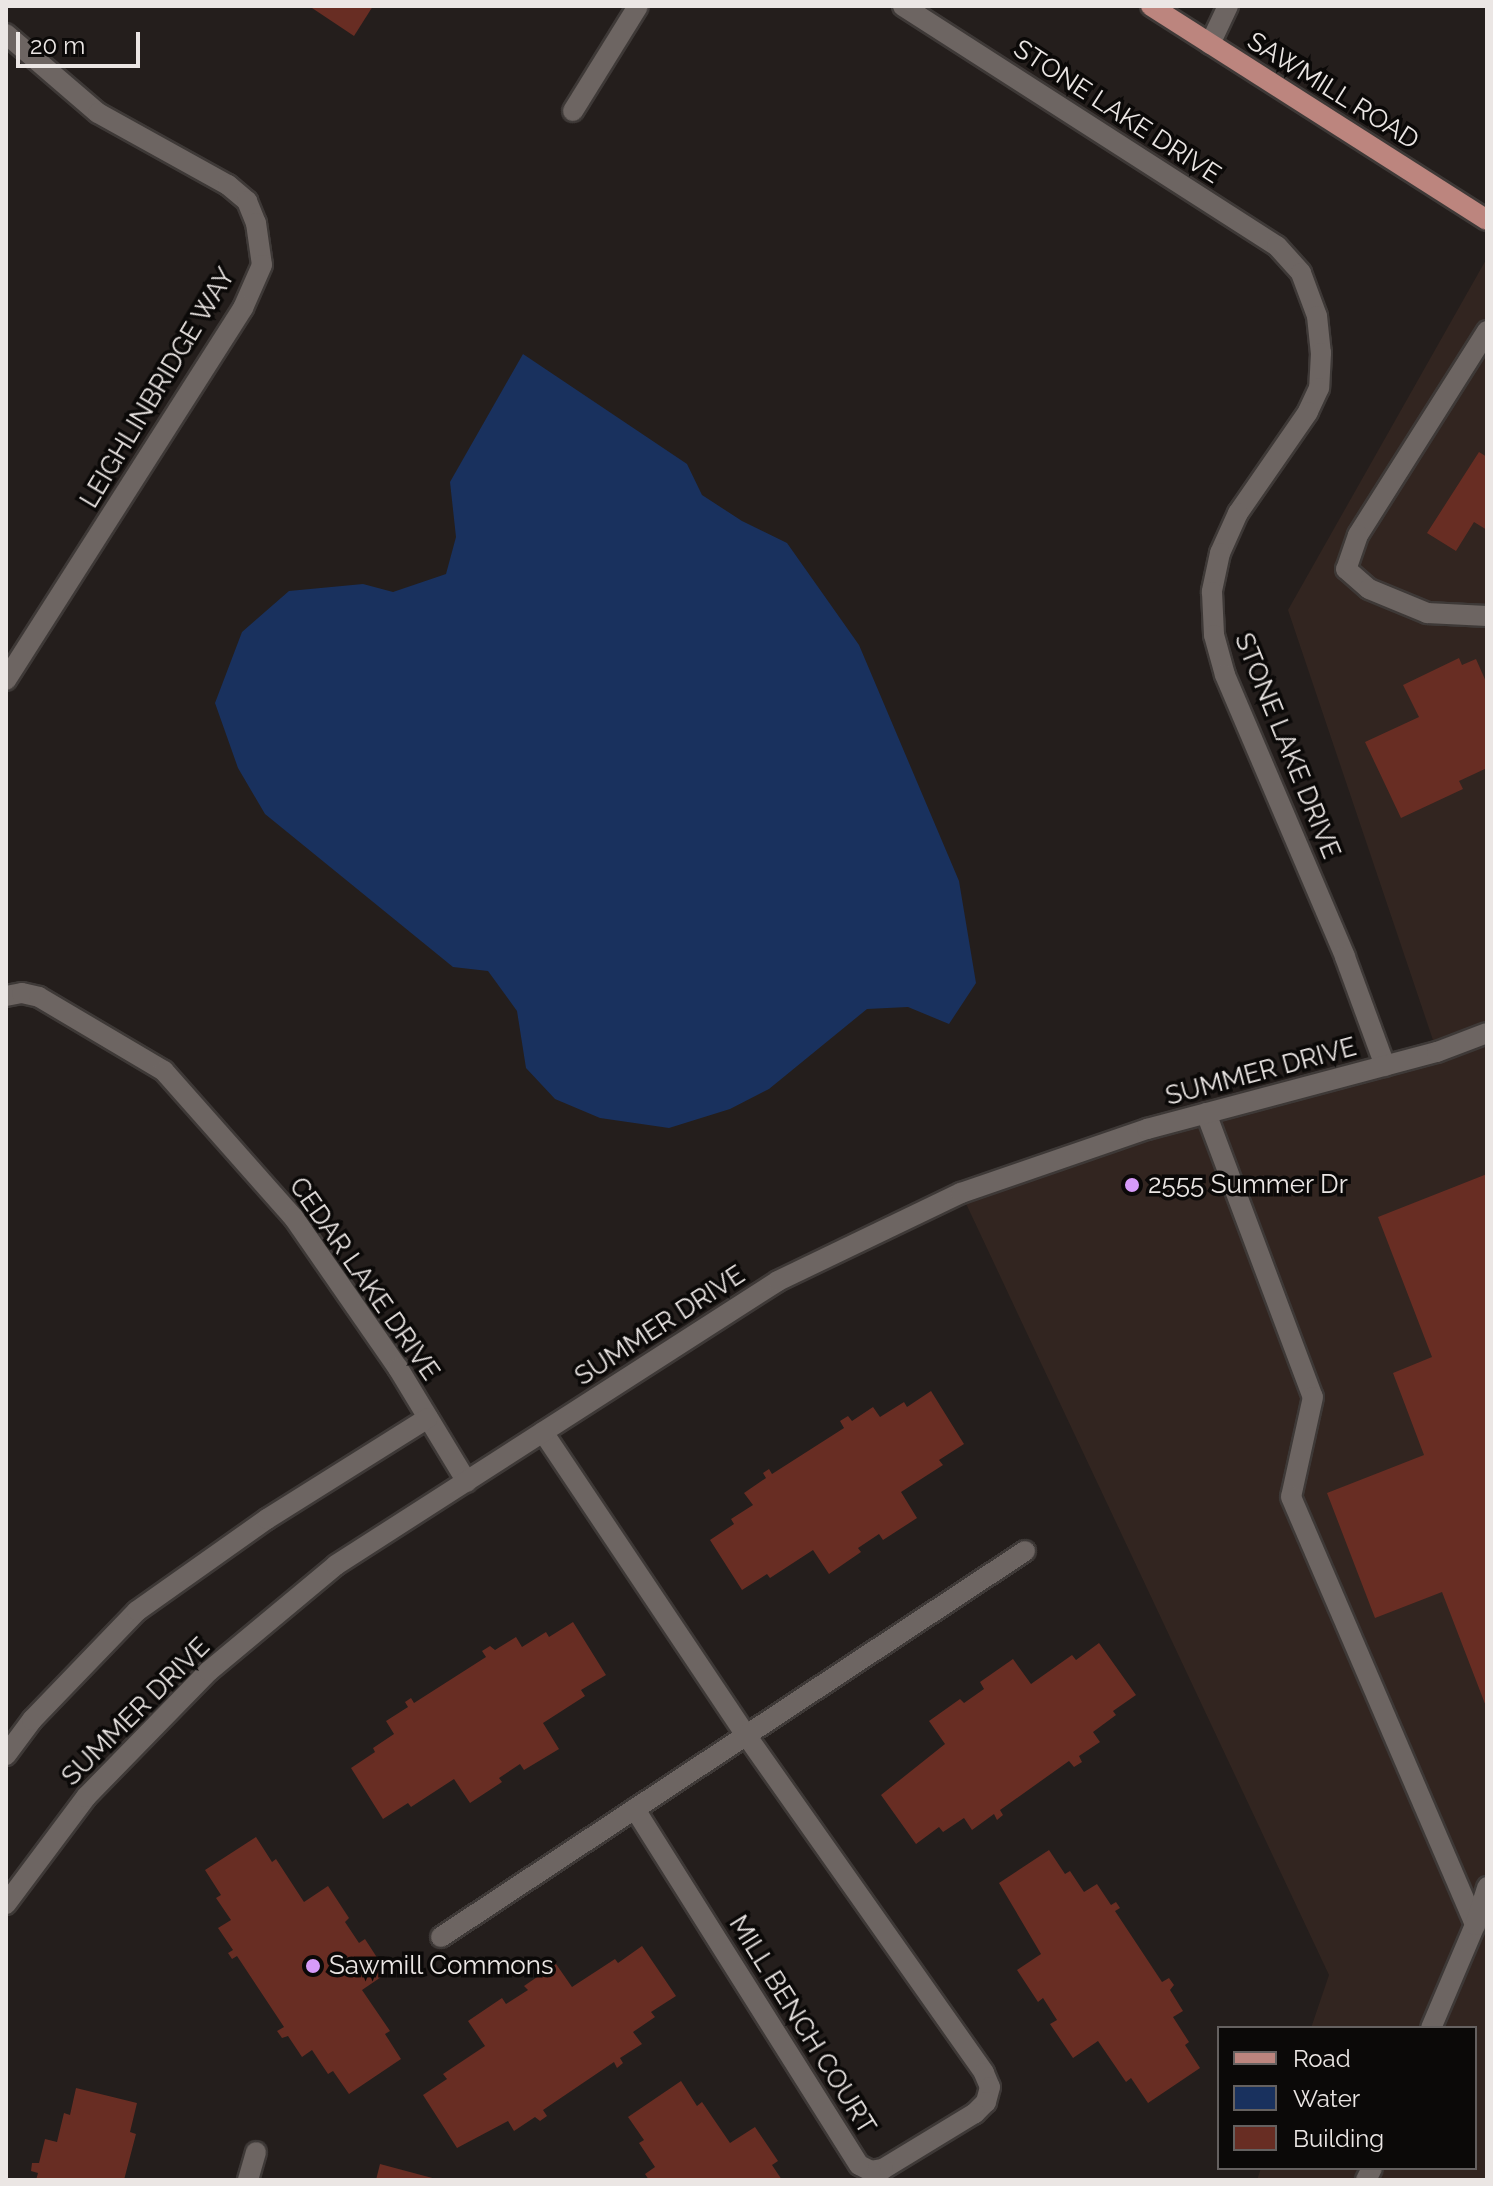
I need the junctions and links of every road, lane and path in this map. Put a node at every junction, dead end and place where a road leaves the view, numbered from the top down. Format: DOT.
graph roads {
  1 [pos="638,6"];
  2 [pos="903,6"];
  3 [pos="1151,6"];
  4 [pos="1228,6"];
  5 [pos="6,34"];
  6 [pos="1210,44"];
  7 [pos="573,111"];
  8 [pos="1487,220"];
  9 [pos="1487,331"];
  10 [pos="1487,616"];
  11 [pos="6,680"];
  12 [pos="6,996"];
  13 [pos="1485,1041"];
  14 [pos="1385,1066"];
  15 [pos="1206,1113"];
  16 [pos="428,1418"];
  17 [pos="543,1432"];
  18 [pos="467,1482"];
  19 [pos="1025,1551"];
  20 [pos="746,1735"];
  21 [pos="6,1755"];
  22 [pos="635,1809"];
  23 [pos="1487,1887"];
  24 [pos="6,1904"];
  25 [pos="1475,1925"];
  26 [pos="441,1937"];
  27 [pos="1432,2026"];
  28 [pos="256,2152"];
  29 [pos="248,2180"];
  1 -- 7 [label="street"];
  2 -- 14 [label="street, STONE LAKE DRIVE"];
  3 -- 6 [label="main road, SAWMILL ROAD"];
  4 -- 6 [label="street"];
  5 -- 11 [label="street, LEIGHLINBRIDGE WAY"];
  6 -- 8 [label="main road, SAWMILL ROAD"];
  9 -- 10 [label="street"];
  12 -- 16 [label="street, CEDAR LAKE DRIVE"];
  13 -- 14 [label="street, SUMMER DRIVE"];
  14 -- 15 [label="street, SUMMER DRIVE"];
  15 -- 17 [label="street, SUMMER DRIVE"];
  15 -- 25 [label="street"];
  16 -- 18 [label="street, CEDAR LAKE DRIVE"];
  16 -- 21 [label="street"];
  17 -- 18 [label="street, SUMMER DRIVE"];
  17 -- 20 [label="street, MILL BENCH COURT"];
  18 -- 24 [label="street, SUMMER DRIVE"];
  19 -- 20 [label="street"];
  20 -- 22 [label="street"];
  20 -- 22 [label="street, MILL BENCH COURT"];
  22 -- 26 [label="street"];
  23 -- 25 [label="street"];
  25 -- 27 [label="street"];
  28 -- 29 [label="street"];
}
